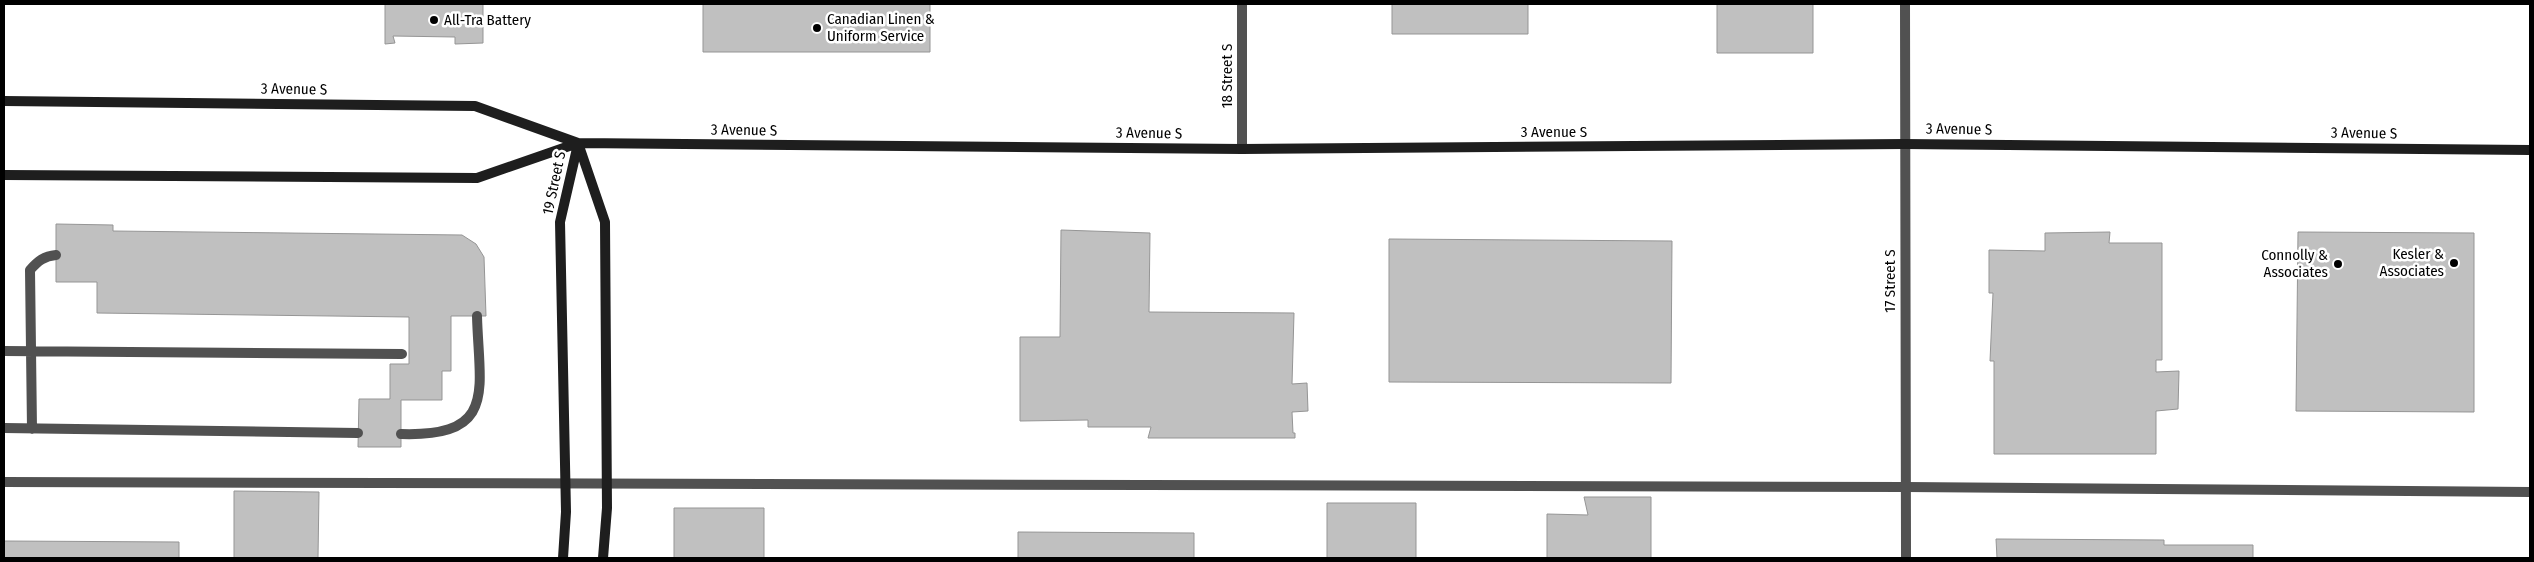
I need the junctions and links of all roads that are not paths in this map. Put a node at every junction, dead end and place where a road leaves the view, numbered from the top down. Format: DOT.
graph roads {
  1 [pos="1242,4"];
  2 [pos="1905,4"];
  3 [pos="4,101"];
  4 [pos="578,143"];
  5 [pos="1904,144"];
  6 [pos="1242,149"];
  7 [pos="2530,150"];
  8 [pos="4,175"];
  9 [pos="56,255"];
  10 [pos="477,316"];
  11 [pos="4,351"];
  12 [pos="31,351"];
  13 [pos="402,354"];
  14 [pos="4,428"];
  15 [pos="32,429"];
  16 [pos="358,433"];
  17 [pos="401,434"];
  18 [pos="4,482"];
  19 [pos="565,483"];
  20 [pos="607,483"];
  21 [pos="1906,486"];
  22 [pos="2530,492"];
  23 [pos="562,558"];
  24 [pos="603,558"];
  25 [pos="1906,558"];
  1 -- 6 [label="street, 18 Street S"];
  2 -- 5 [label="street, 17 Street S"];
  3 -- 4 [label="main road, 3 Avenue S"];
  4 -- 6 [label="main road, 3 Avenue S"];
  4 -- 8 [label="main road, 3 Avenue S"];
  4 -- 19 [label="main road, 19 Street S"];
  4 -- 20 [label="main road, 19 Street S"];
  5 -- 6 [label="main road, 3 Avenue S"];
  5 -- 7 [label="main road, 3 Avenue S"];
  5 -- 21 [label="street, 17 Street S"];
  9 -- 12 [label="street"];
  10 -- 17 [label="street"];
  11 -- 12 [label="street"];
  12 -- 13 [label="street"];
  12 -- 15 [label="street"];
  14 -- 15 [label="street"];
  15 -- 16 [label="street"];
  18 -- 19 [label="street"];
  19 -- 20 [label="street"];
  19 -- 23 [label="main road, 19 Street S"];
  20 -- 21 [label="street"];
  20 -- 24 [label="main road, 19 Street S"];
  21 -- 22 [label="street"];
  21 -- 25 [label="street, 17 Street S"];
}
